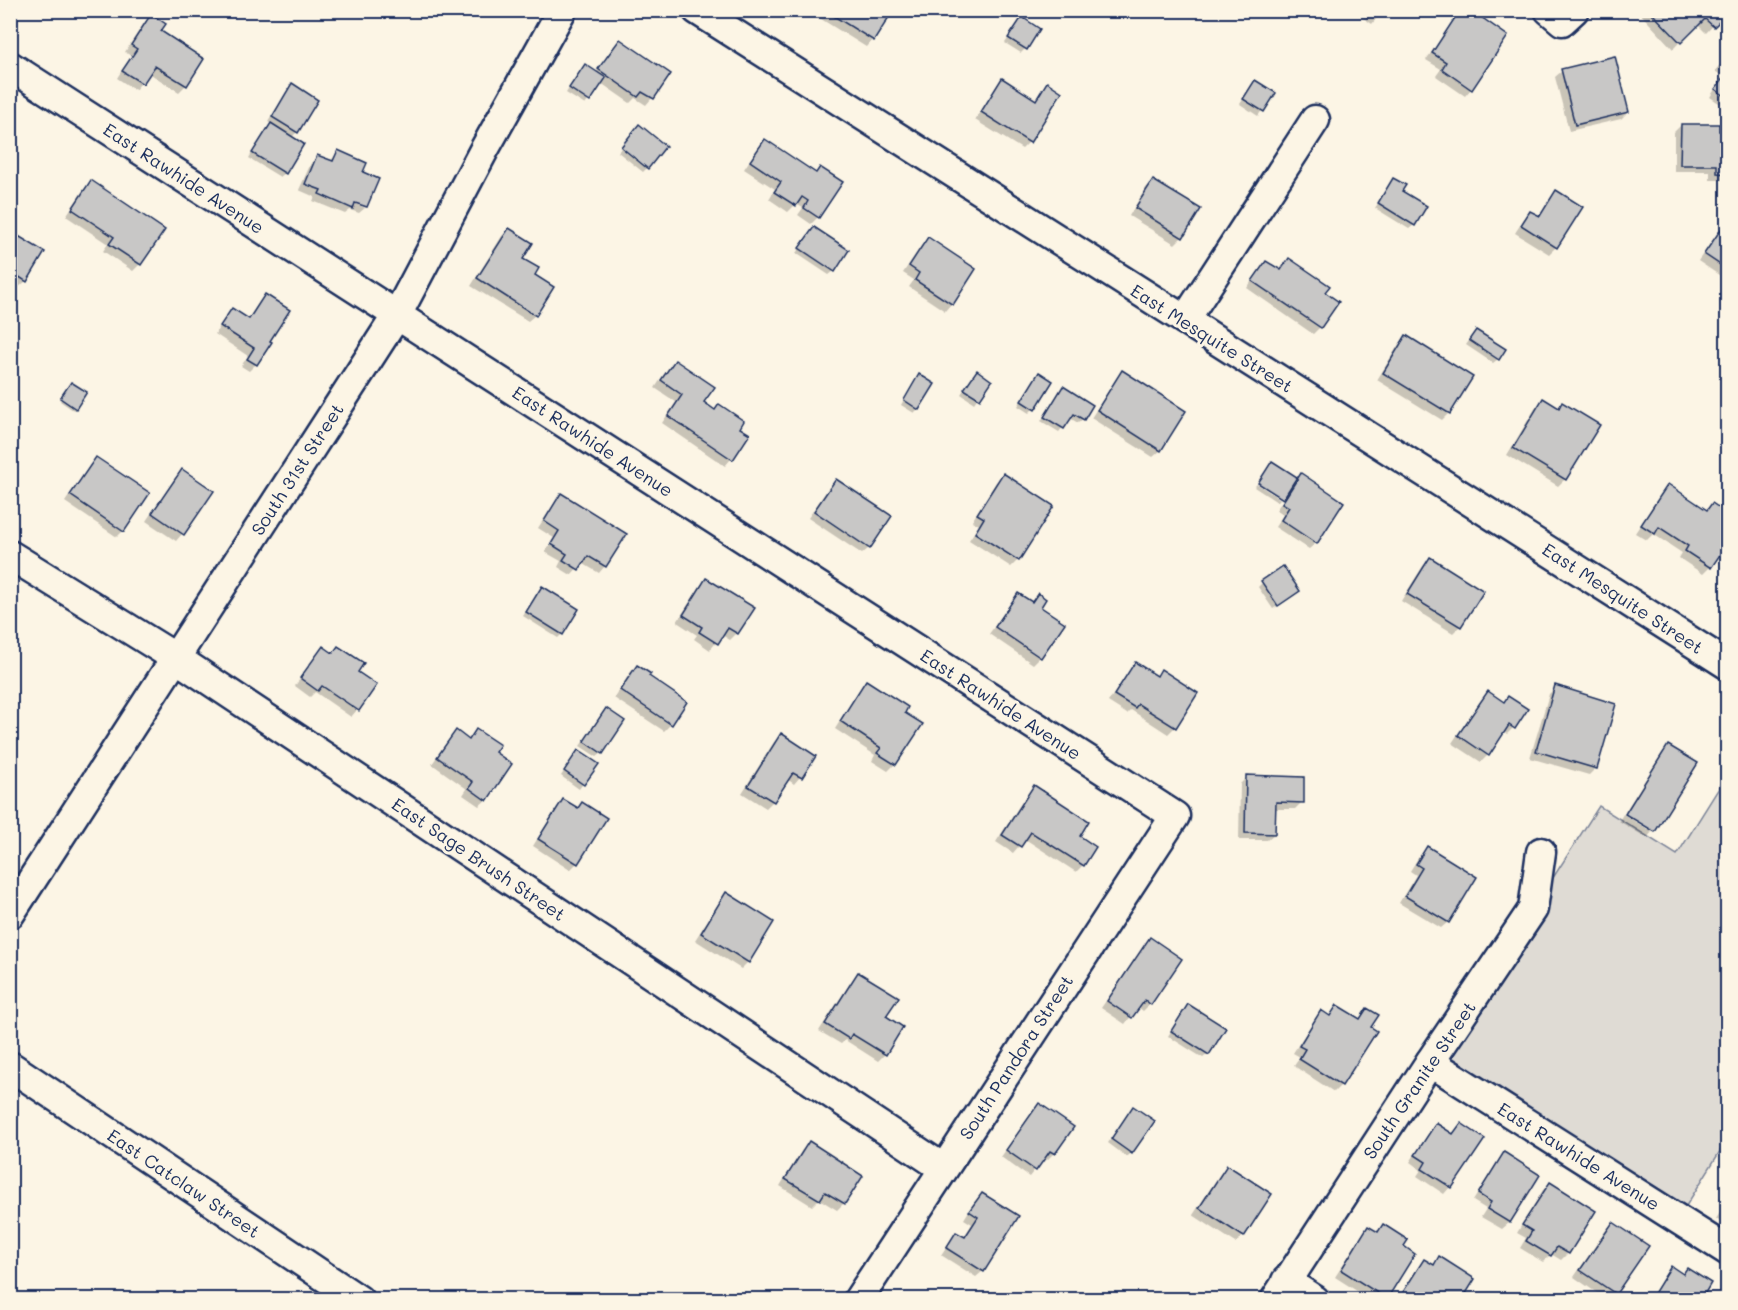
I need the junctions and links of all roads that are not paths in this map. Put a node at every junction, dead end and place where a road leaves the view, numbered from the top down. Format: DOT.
graph roads {
  1 [pos="562,10"];
  2 [pos="697,10"];
  3 [pos="10,66"];
  4 [pos="1315,120"];
  5 [pos="397,315"];
  6 [pos="1185,320"];
  7 [pos="10,555"];
  8 [pos="176,658"];
  9 [pos="1728,665"];
  10 [pos="1175,816"];
  11 [pos="1541,852"];
  12 [pos="10,914"];
  13 [pos="1430,1062"];
  14 [pos="10,1066"];
  15 [pos="943,1168"];
  16 [pos="1728,1251"];
  17 [pos="1281,1290"];
  18 [pos="328,1291"];
  19 [pos="359,1299"];
  20 [pos="858,1299"];
  21 [pos="1315,1299"];
  1 -- 5 [label="street, South 31st Street"];
  2 -- 6 [label="street, East Mesquite Street"];
  3 -- 5 [label="street, East Rawhide Avenue"];
  4 -- 6 [label="street"];
  5 -- 8 [label="street, South 31st Street"];
  5 -- 10 [label="street, East Rawhide Avenue"];
  6 -- 9 [label="street, East Mesquite Street"];
  7 -- 8 [label="street, East Sage Brush Street"];
  8 -- 12 [label="street, South 31st Street"];
  8 -- 15 [label="street, East Sage Brush Street"];
  10 -- 15 [label="street, South Pandora Street"];
  11 -- 13 [label="street, South Granite Street"];
  13 -- 16 [label="street, East Rawhide Avenue"];
  13 -- 17 [label="street, South Granite Street"];
  14 -- 18 [label="street, East Catclaw Street"];
  15 -- 20 [label="street, South Pandora Street"];
  17 -- 21 [label="street"];
  18 -- 19 [label="street, East Catclaw Street"];
}
